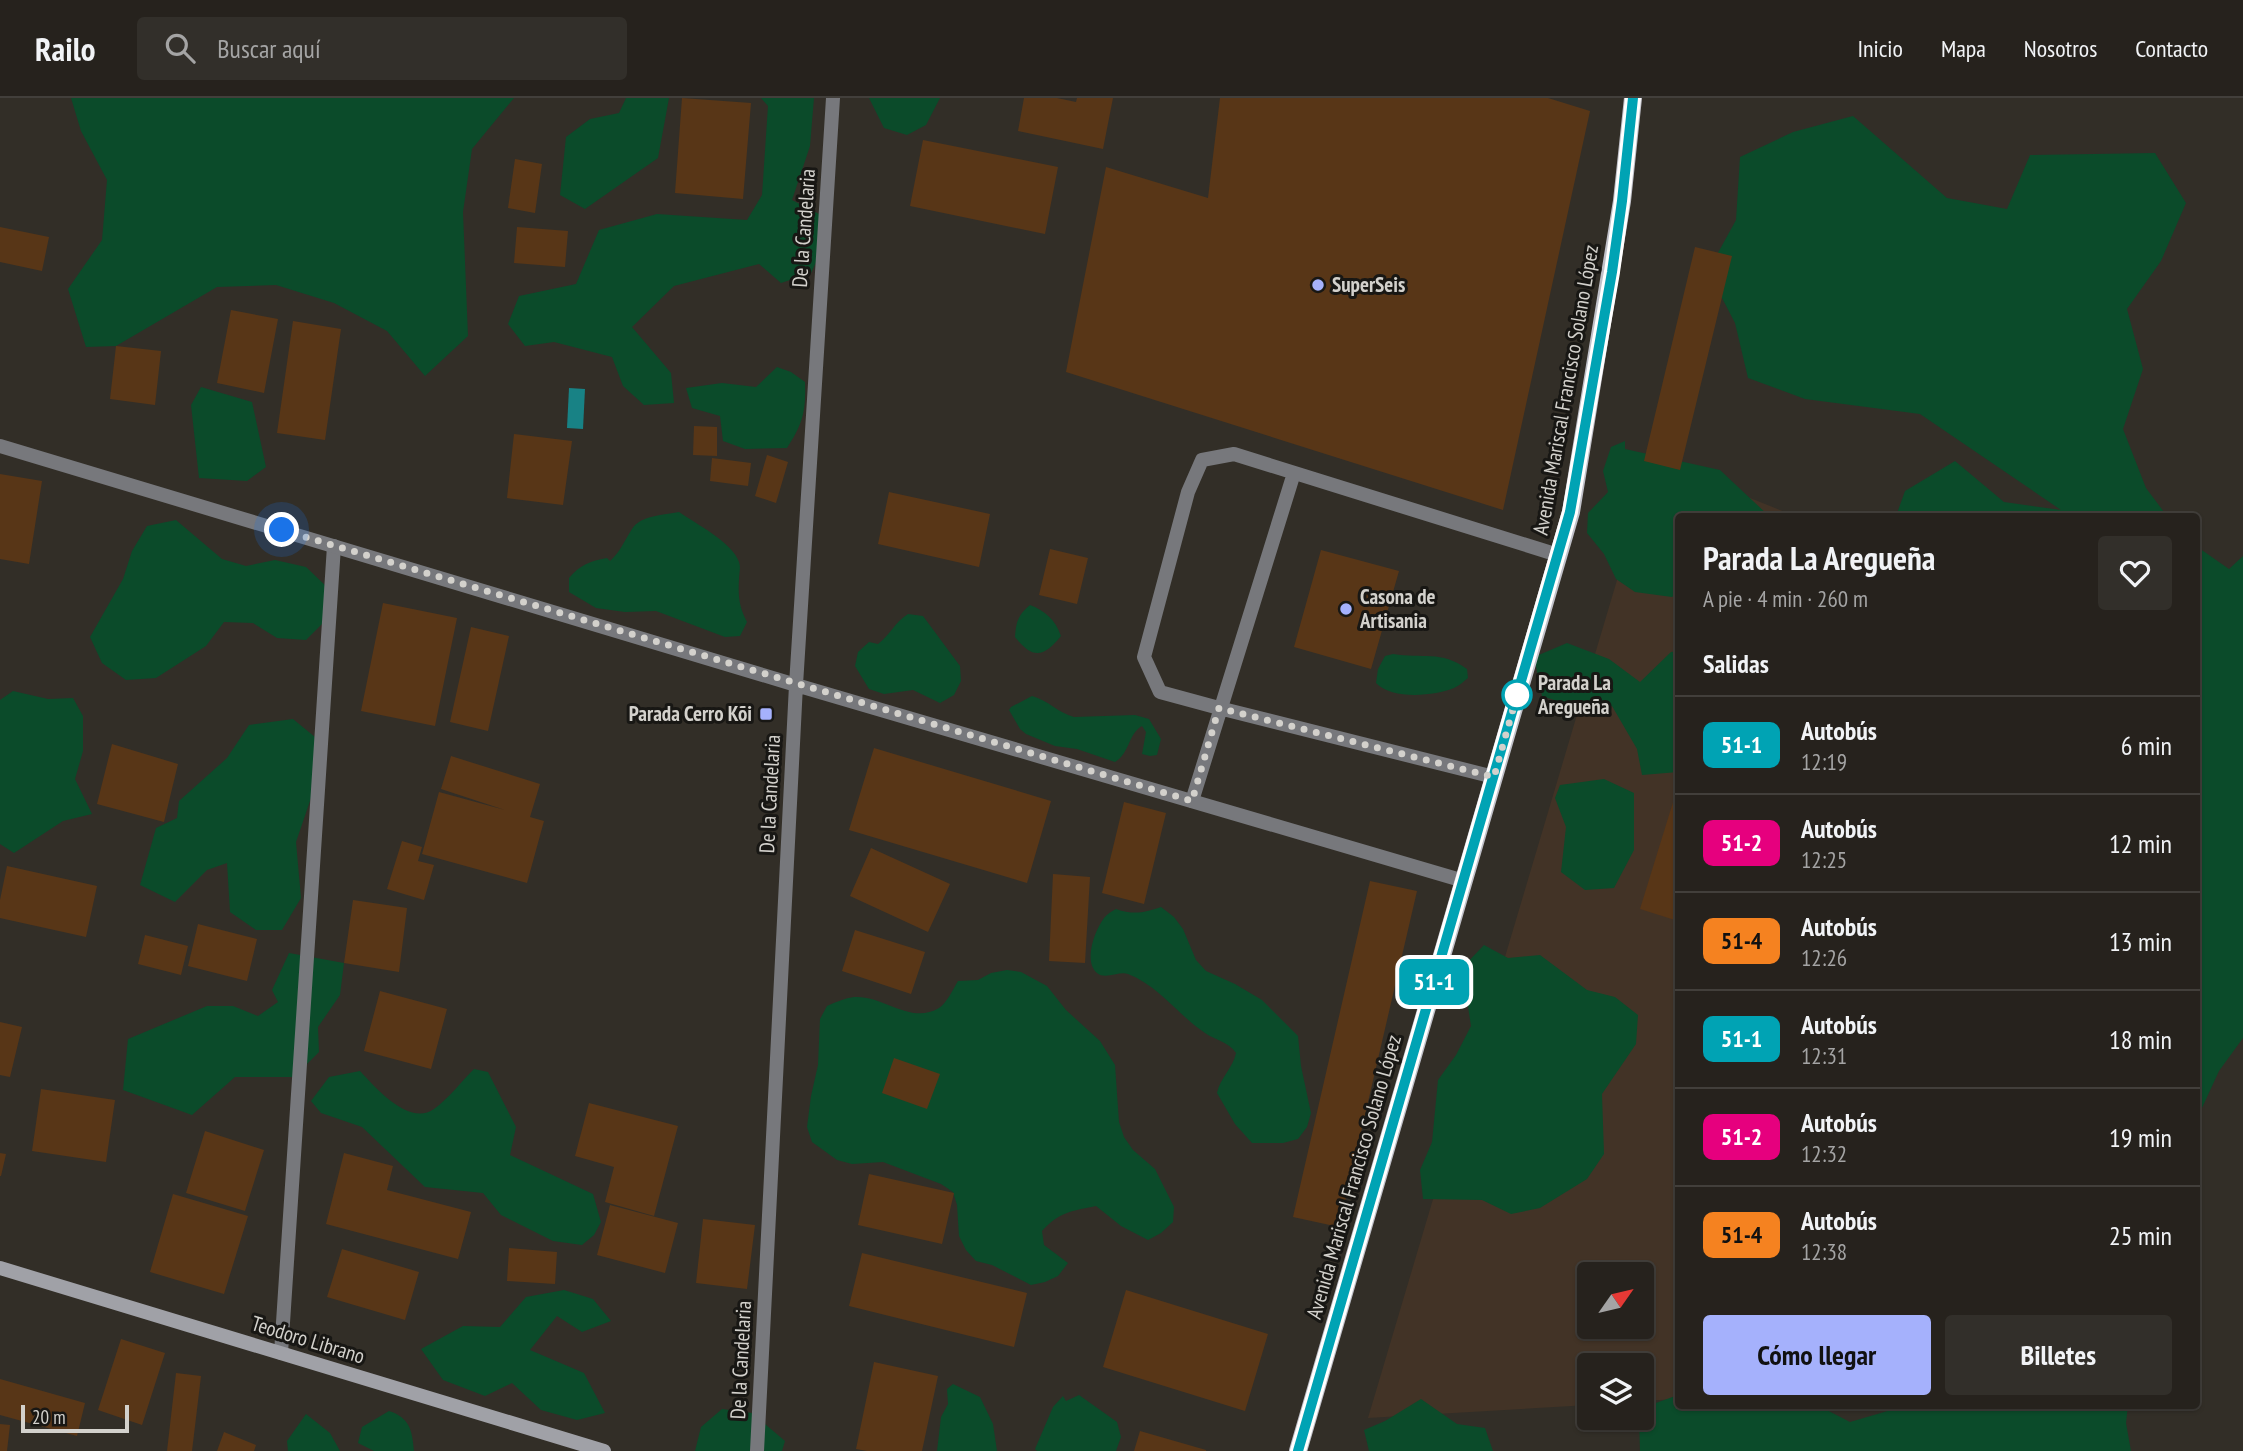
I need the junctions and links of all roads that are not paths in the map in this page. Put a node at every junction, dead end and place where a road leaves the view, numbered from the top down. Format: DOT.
graph roads {
  1 [pos="833,98"];
  2 [pos="1630,99"];
  3 [pos="0,446"];
  4 [pos="1294,473"];
  5 [pos="334,546"];
  6 [pos="1558,555"];
  7 [pos="796,684"];
  8 [pos="1219,708"];
  9 [pos="1494,777"];
  10 [pos="1192,801"];
  11 [pos="1464,881"];
  12 [pos="0,1268"];
  13 [pos="281,1353"];
  14 [pos="604,1451"];
  15 [pos="757,1451"];
  16 [pos="1298,1451"];
  1 -- 7 [label="street, De la Candelaria"];
  2 -- 6 [label="main road, Avenida Mariscal Francisco Solano López"];
  3 -- 5 [label="street"];
  4 -- 6 [label="street"];
  4 -- 8 [label="street"];
  4 -- 8 [label="street"];
  5 -- 7 [label="street"];
  5 -- 13 [label="street"];
  6 -- 9 [label="main road, Avenida Mariscal Francisco Solano López"];
  7 -- 10 [label="street"];
  7 -- 15 [label="street, De la Candelaria"];
  8 -- 9 [label="street"];
  8 -- 10 [label="street"];
  9 -- 11 [label="main road, Avenida Mariscal Francisco Solano López"];
  10 -- 11 [label="street"];
  11 -- 16 [label="main road, Avenida Mariscal Francisco Solano López"];
  12 -- 13 [label="main road, Teodoro Librano"];
  13 -- 14 [label="main road, Teodoro Librano"];
}
